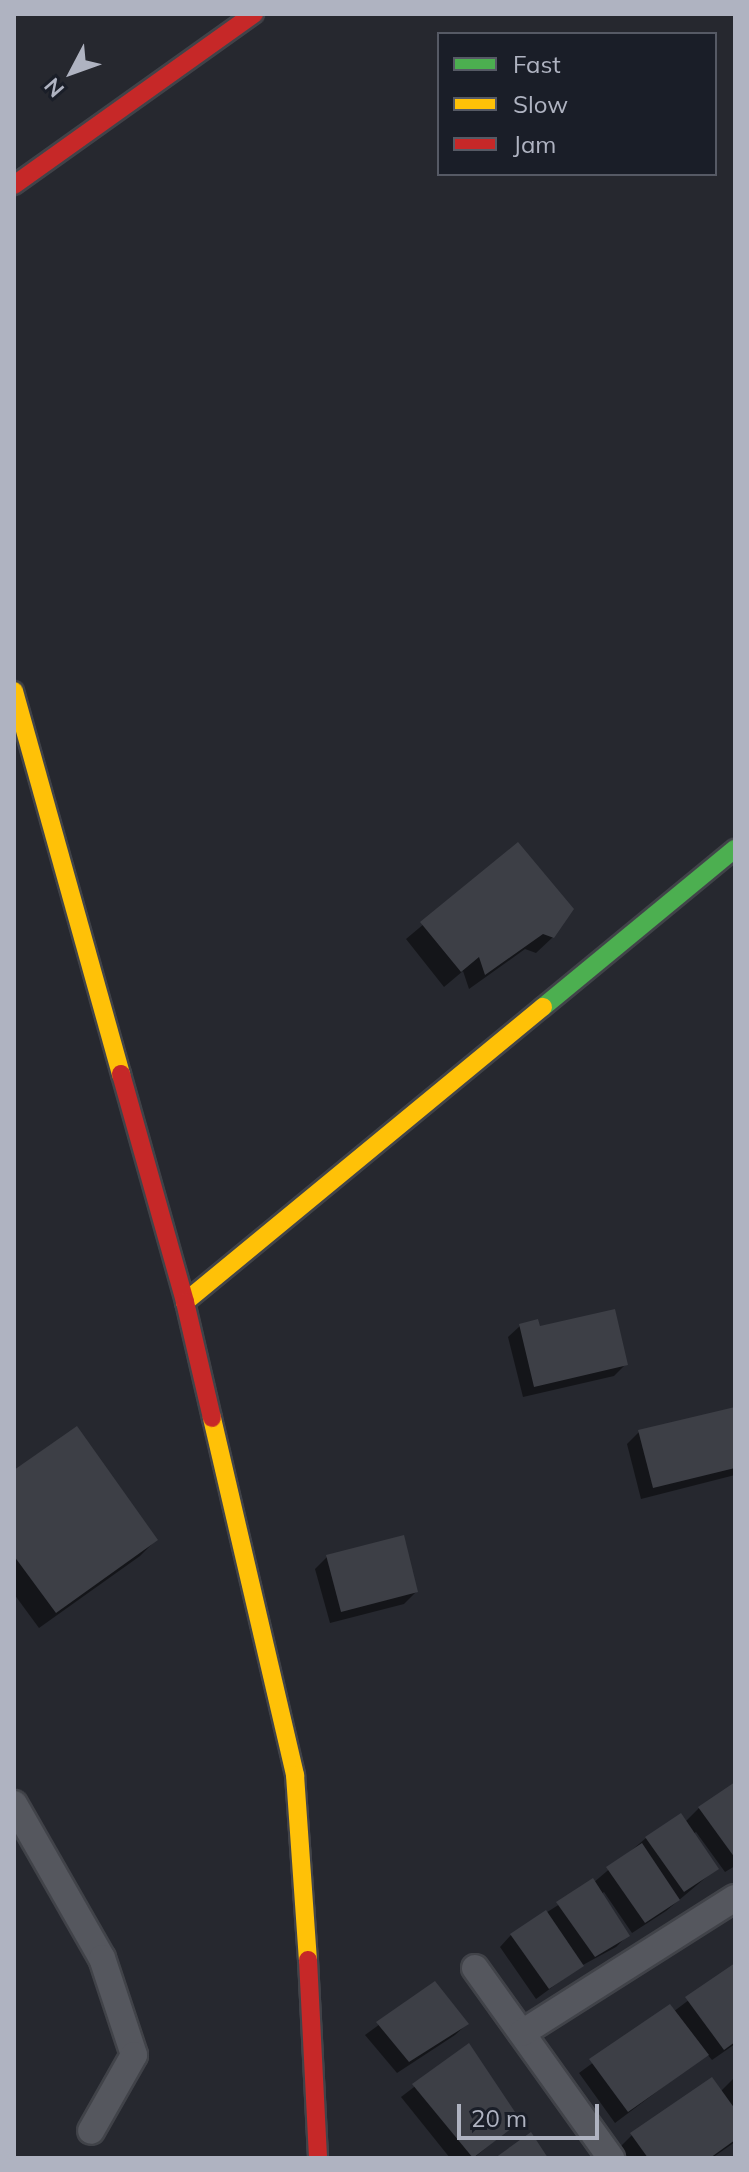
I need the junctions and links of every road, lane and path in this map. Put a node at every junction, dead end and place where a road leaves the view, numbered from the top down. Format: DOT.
graph roads {
  1 [pos="254,14"];
  2 [pos="14,185"];
  3 [pos="14,691"];
  4 [pos="735,849"];
  5 [pos="185,1302"];
  6 [pos="14,1804"];
  7 [pos="735,1898"];
  8 [pos="475,1968"];
  9 [pos="522,2033"];
  10 [pos="91,2131"];
  11 [pos="318,2158"];
  12 [pos="611,2158"];
  1 -- 2 [label="street"];
  3 -- 5 [label="street"];
  4 -- 5 [label="street"];
  5 -- 11 [label="street"];
  6 -- 10 [label="lane"];
  7 -- 9 [label="lane"];
  8 -- 9 [label="lane"];
  9 -- 12 [label="lane"];
}
